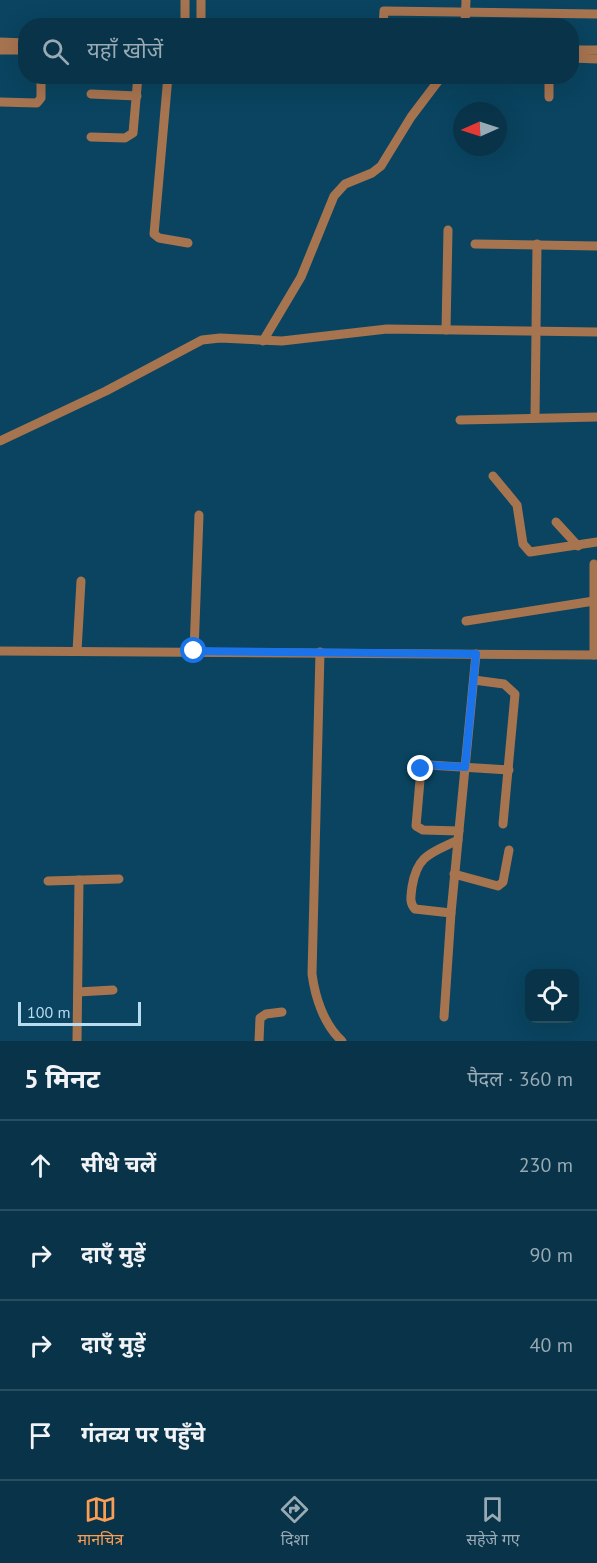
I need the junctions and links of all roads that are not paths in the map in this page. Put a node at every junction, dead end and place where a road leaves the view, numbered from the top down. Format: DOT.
graph roads {
  1 [pos="185,0"];
  2 [pos="201,0"];
  3 [pos="466,0"];
  4 [pos="465,12"];
  5 [pos="597,14"];
  6 [pos="544,15"];
  7 [pos="185,18"];
  8 [pos="201,18"];
  9 [pos="384,18"];
  10 [pos="465,18"];
  11 [pos="544,18"];
  12 [pos="0,42"];
  13 [pos="18,43"];
  14 [pos="0,50"];
  15 [pos="18,50"];
  16 [pos="579,50"];
  17 [pos="597,50"];
  18 [pos="579,58"];
  19 [pos="597,58"];
  20 [pos="41,84"];
  21 [pos="137,84"];
  22 [pos="167,84"];
  23 [pos="436,84"];
  24 [pos="549,84"];
  25 [pos="91,94"];
  26 [pos="136,96"];
  27 [pos="549,97"];
  28 [pos="0,102"];
  29 [pos="91,136"];
  30 [pos="448,230"];
  31 [pos="188,243"];
  32 [pos="475,244"];
  33 [pos="537,244"];
  34 [pos="597,246"];
  35 [pos="446,330"];
  36 [pos="536,332"];
  37 [pos="597,332"];
  38 [pos="263,341"];
  39 [pos="597,417"];
  40 [pos="535,418"];
  41 [pos="460,420"];
  42 [pos="0,441"];
  43 [pos="493,476"];
  44 [pos="199,515"];
  45 [pos="556,522"];
  46 [pos="597,542"];
  47 [pos="578,546"];
  48 [pos="594,564"];
  49 [pos="81,581"];
  50 [pos="594,601"];
  51 [pos="466,621"];
  52 [pos="595,629"];
  53 [pos="0,651"];
  54 [pos="77,651"];
  55 [pos="194,651"];
  56 [pos="320,652"];
  57 [pos="476,654"];
  58 [pos="595,655"];
  59 [pos="474,680"];
  60 [pos="465,767"];
  61 [pos="509,770"];
  62 [pos="503,824"];
  63 [pos="458,835"];
  64 [pos="508,850"];
  65 [pos="454,874"];
  66 [pos="119,879"];
  67 [pos="79,880"];
  68 [pos="48,881"];
  69 [pos="451,913"];
  70 [pos="114,990"];
  71 [pos="78,992"];
  72 [pos="282,1012"];
  73 [pos="444,1017"];
  74 [pos="77,1041"];
  75 [pos="259,1041"];
  76 [pos="342,1041"];
  1 -- 7 [label="street"];
  2 -- 8 [label="street"];
  3 -- 4 [label="street"];
  4 -- 6 [label="street"];
  4 -- 9 [label="street"];
  4 -- 10 [label="street"];
  5 -- 6 [label="street"];
  6 -- 11 [label="street"];
  12 -- 13 [label="street"];
  14 -- 15 [label="street"];
  16 -- 17 [label="street"];
  18 -- 19 [label="street"];
  20 -- 28 [label="street"];
  21 -- 26 [label="street"];
  22 -- 31 [label="street"];
  23 -- 38 [label="street"];
  24 -- 27 [label="street"];
  25 -- 26 [label="street"];
  26 -- 29 [label="street"];
  30 -- 35 [label="street"];
  32 -- 33 [label="street"];
  33 -- 34 [label="street"];
  33 -- 36 [label="street"];
  35 -- 36 [label="street"];
  35 -- 38 [label="street"];
  36 -- 37 [label="street"];
  36 -- 40 [label="street"];
  38 -- 42 [label="street"];
  39 -- 40 [label="street"];
  40 -- 41 [label="street"];
  43 -- 47 [label="street"];
  44 -- 55 [label="street"];
  45 -- 47 [label="street"];
  46 -- 47 [label="street"];
  48 -- 50 [label="street"];
  49 -- 54 [label="street"];
  50 -- 51 [label="street"];
  50 -- 52 [label="street"];
  52 -- 58 [label="street"];
  53 -- 54 [label="street"];
  54 -- 55 [label="street"];
  55 -- 56 [label="street"];
  56 -- 57 [label="street"];
  56 -- 76 [label="street"];
  57 -- 58 [label="street"];
  57 -- 59 [label="street"];
  59 -- 60 [label="street"];
  59 -- 61 [label="street"];
  60 -- 61 [label="street"];
  60 -- 63 [label="street"];
  60 -- 63 [label="street"];
  61 -- 62 [label="street"];
  63 -- 65 [label="street"];
  63 -- 69 [label="street"];
  64 -- 65 [label="street"];
  65 -- 69 [label="street"];
  66 -- 67 [label="street"];
  67 -- 68 [label="street"];
  67 -- 71 [label="street"];
  69 -- 73 [label="street"];
  70 -- 71 [label="street"];
  71 -- 74 [label="street"];
  72 -- 75 [label="street"];
}
